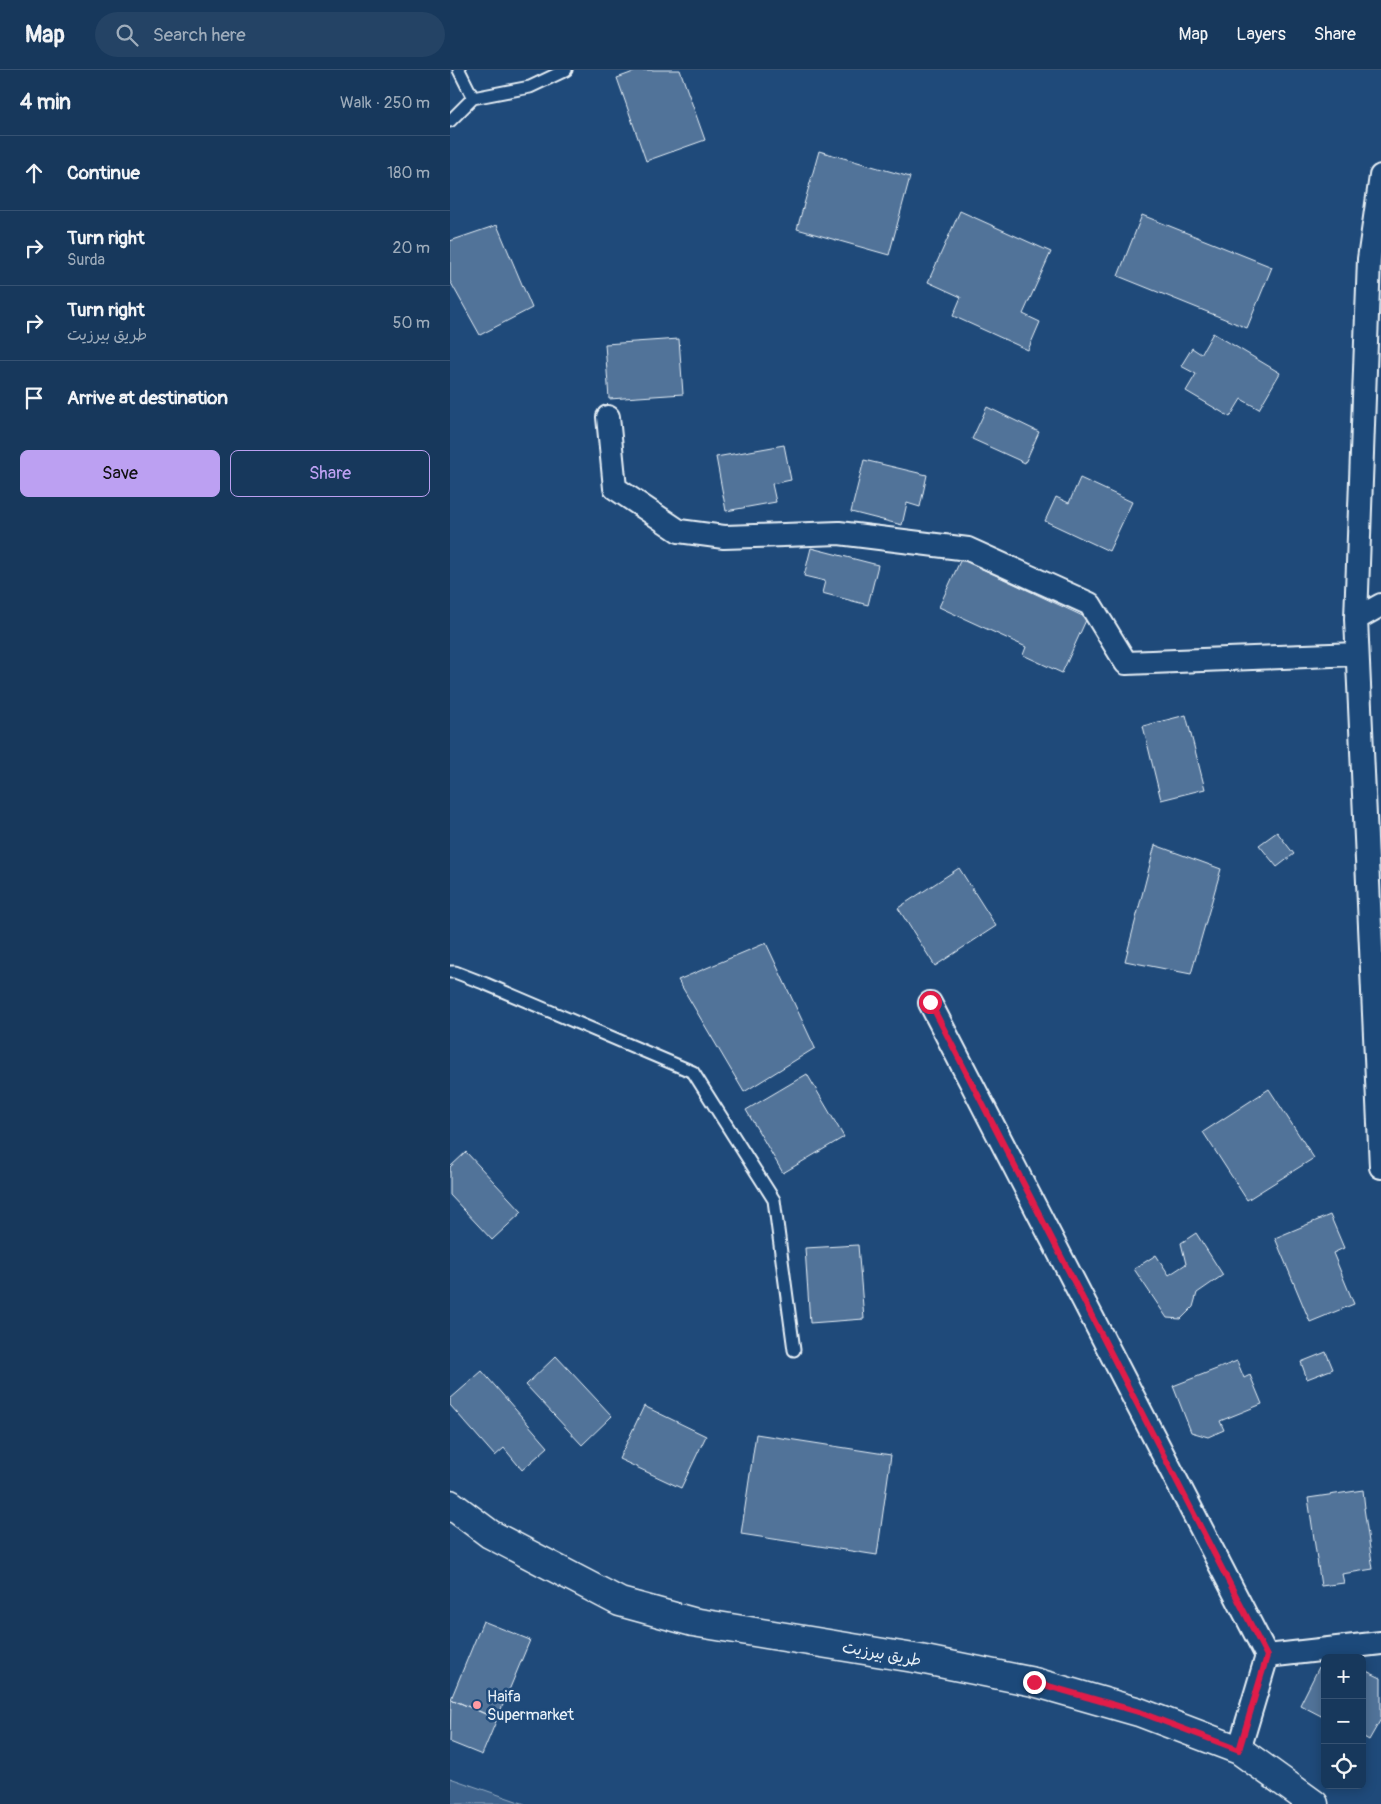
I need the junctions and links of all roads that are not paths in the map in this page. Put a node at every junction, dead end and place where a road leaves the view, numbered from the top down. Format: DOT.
graph roads {
  1 [pos="459,70"];
  2 [pos="566,70"];
  3 [pos="473,98"];
  4 [pos="450,121"];
  5 [pos="1381,176"];
  6 [pos="608,417"];
  7 [pos="1372,455"];
  8 [pos="1381,605"];
  9 [pos="1356,619"];
  10 [pos="1358,654"];
  11 [pos="450,972"];
  12 [pos="930,1002"];
  13 [pos="1381,1167"];
  14 [pos="794,1350"];
  15 [pos="450,1504"];
  16 [pos="1381,1642"];
  17 [pos="1267,1656"];
  18 [pos="1239,1750"];
  19 [pos="1314,1804"];
  1 -- 3 [label="lane"];
  2 -- 3 [label="lane"];
  3 -- 4 [label="lane"];
  5 -- 7 [label="street"];
  6 -- 10 [label="street"];
  7 -- 9 [label="street"];
  8 -- 9 [label="street"];
  9 -- 10 [label="street"];
  10 -- 13 [label="street"];
  11 -- 14 [label="lane"];
  12 -- 17 [label="street"];
  15 -- 18 [label="main road, طريق بيرزيت"];
  16 -- 17 [label="street"];
  17 -- 18 [label="street"];
  18 -- 19 [label="main road, طريق بيرزيت"];
}
